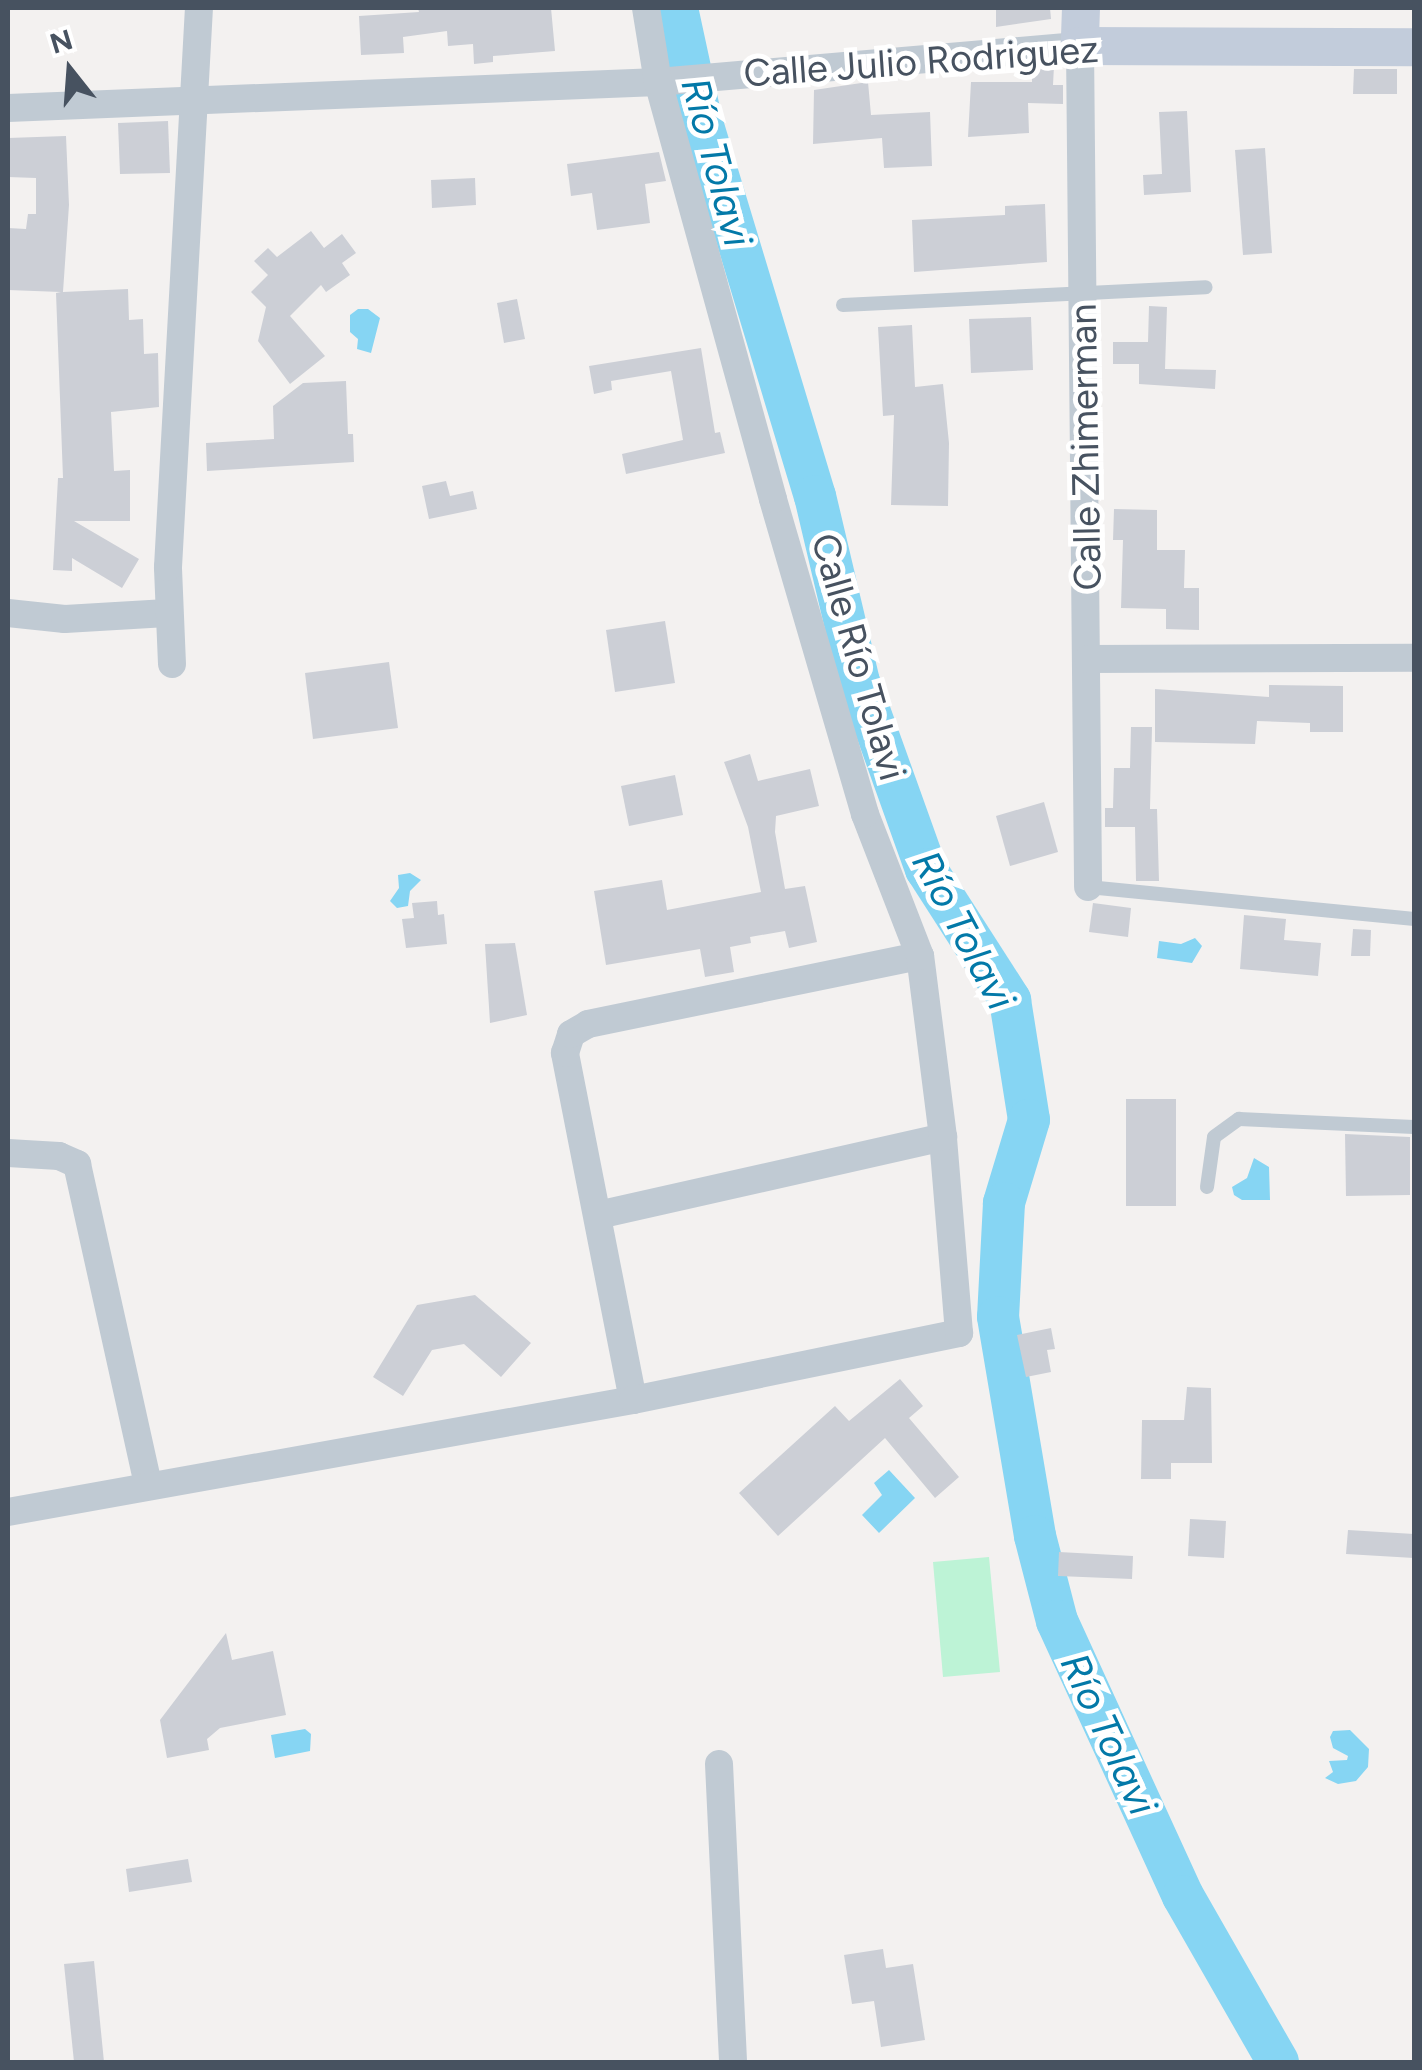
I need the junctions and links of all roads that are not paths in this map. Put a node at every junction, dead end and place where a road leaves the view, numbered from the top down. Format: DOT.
graph roads {
  1 [pos="199,8"];
  2 [pos="646,8"];
  3 [pos="1081,8"];
  4 [pos="1080,46"];
  5 [pos="1414,47"];
  6 [pos="669,81"];
  7 [pos="196,104"];
  8 [pos="8,108"];
  9 [pos="1206,287"];
  10 [pos="1084,291"];
  11 [pos="843,305"];
  12 [pos="8,613"];
  13 [pos="167,614"];
  14 [pos="1088,658"];
  15 [pos="1414,658"];
  16 [pos="172,664"];
  17 [pos="1088,887"];
  18 [pos="1414,919"];
  19 [pos="920,956"];
  20 [pos="1414,1127"];
  21 [pos="943,1138"];
  22 [pos="8,1153"];
  23 [pos="1207,1187"];
  24 [pos="598,1215"];
  25 [pos="633,1400"];
  26 [pos="148,1485"];
  27 [pos="8,1512"];
  28 [pos="718,1764"];
  29 [pos="733,2062"];
  1 -- 7 [label="street"];
  2 -- 6 [label="street, Calle Río Tolavi"];
  3 -- 4 [label="main road, Calle Zhimerman"];
  4 -- 5 [label="main road, Calle Julio Rodriguez"];
  4 -- 6 [label="street, Calle Julio Rodriguez"];
  4 -- 10 [label="street, Calle Zhimerman"];
  6 -- 7 [label="street, Calle Julio Rodriguez"];
  6 -- 19 [label="street, Calle Río Tolavi"];
  7 -- 8 [label="street, Calle Julio Rodriguez"];
  7 -- 13 [label="street"];
  9 -- 10 [label="lane"];
  10 -- 11 [label="lane"];
  10 -- 14 [label="street, Calle Zhimerman"];
  12 -- 13 [label="street"];
  13 -- 16 [label="street"];
  14 -- 15 [label="street"];
  14 -- 17 [label="street, Calle Zhimerman"];
  17 -- 18 [label="lane"];
  19 -- 21 [label="street, Calle Río Tolavi"];
  19 -- 24 [label="street"];
  20 -- 23 [label="lane"];
  21 -- 24 [label="street"];
  21 -- 25 [label="street, Calle Río Tolavi"];
  22 -- 26 [label="street"];
  24 -- 25 [label="street"];
  25 -- 26 [label="street"];
  26 -- 27 [label="street"];
  28 -- 29 [label="street"];
}
